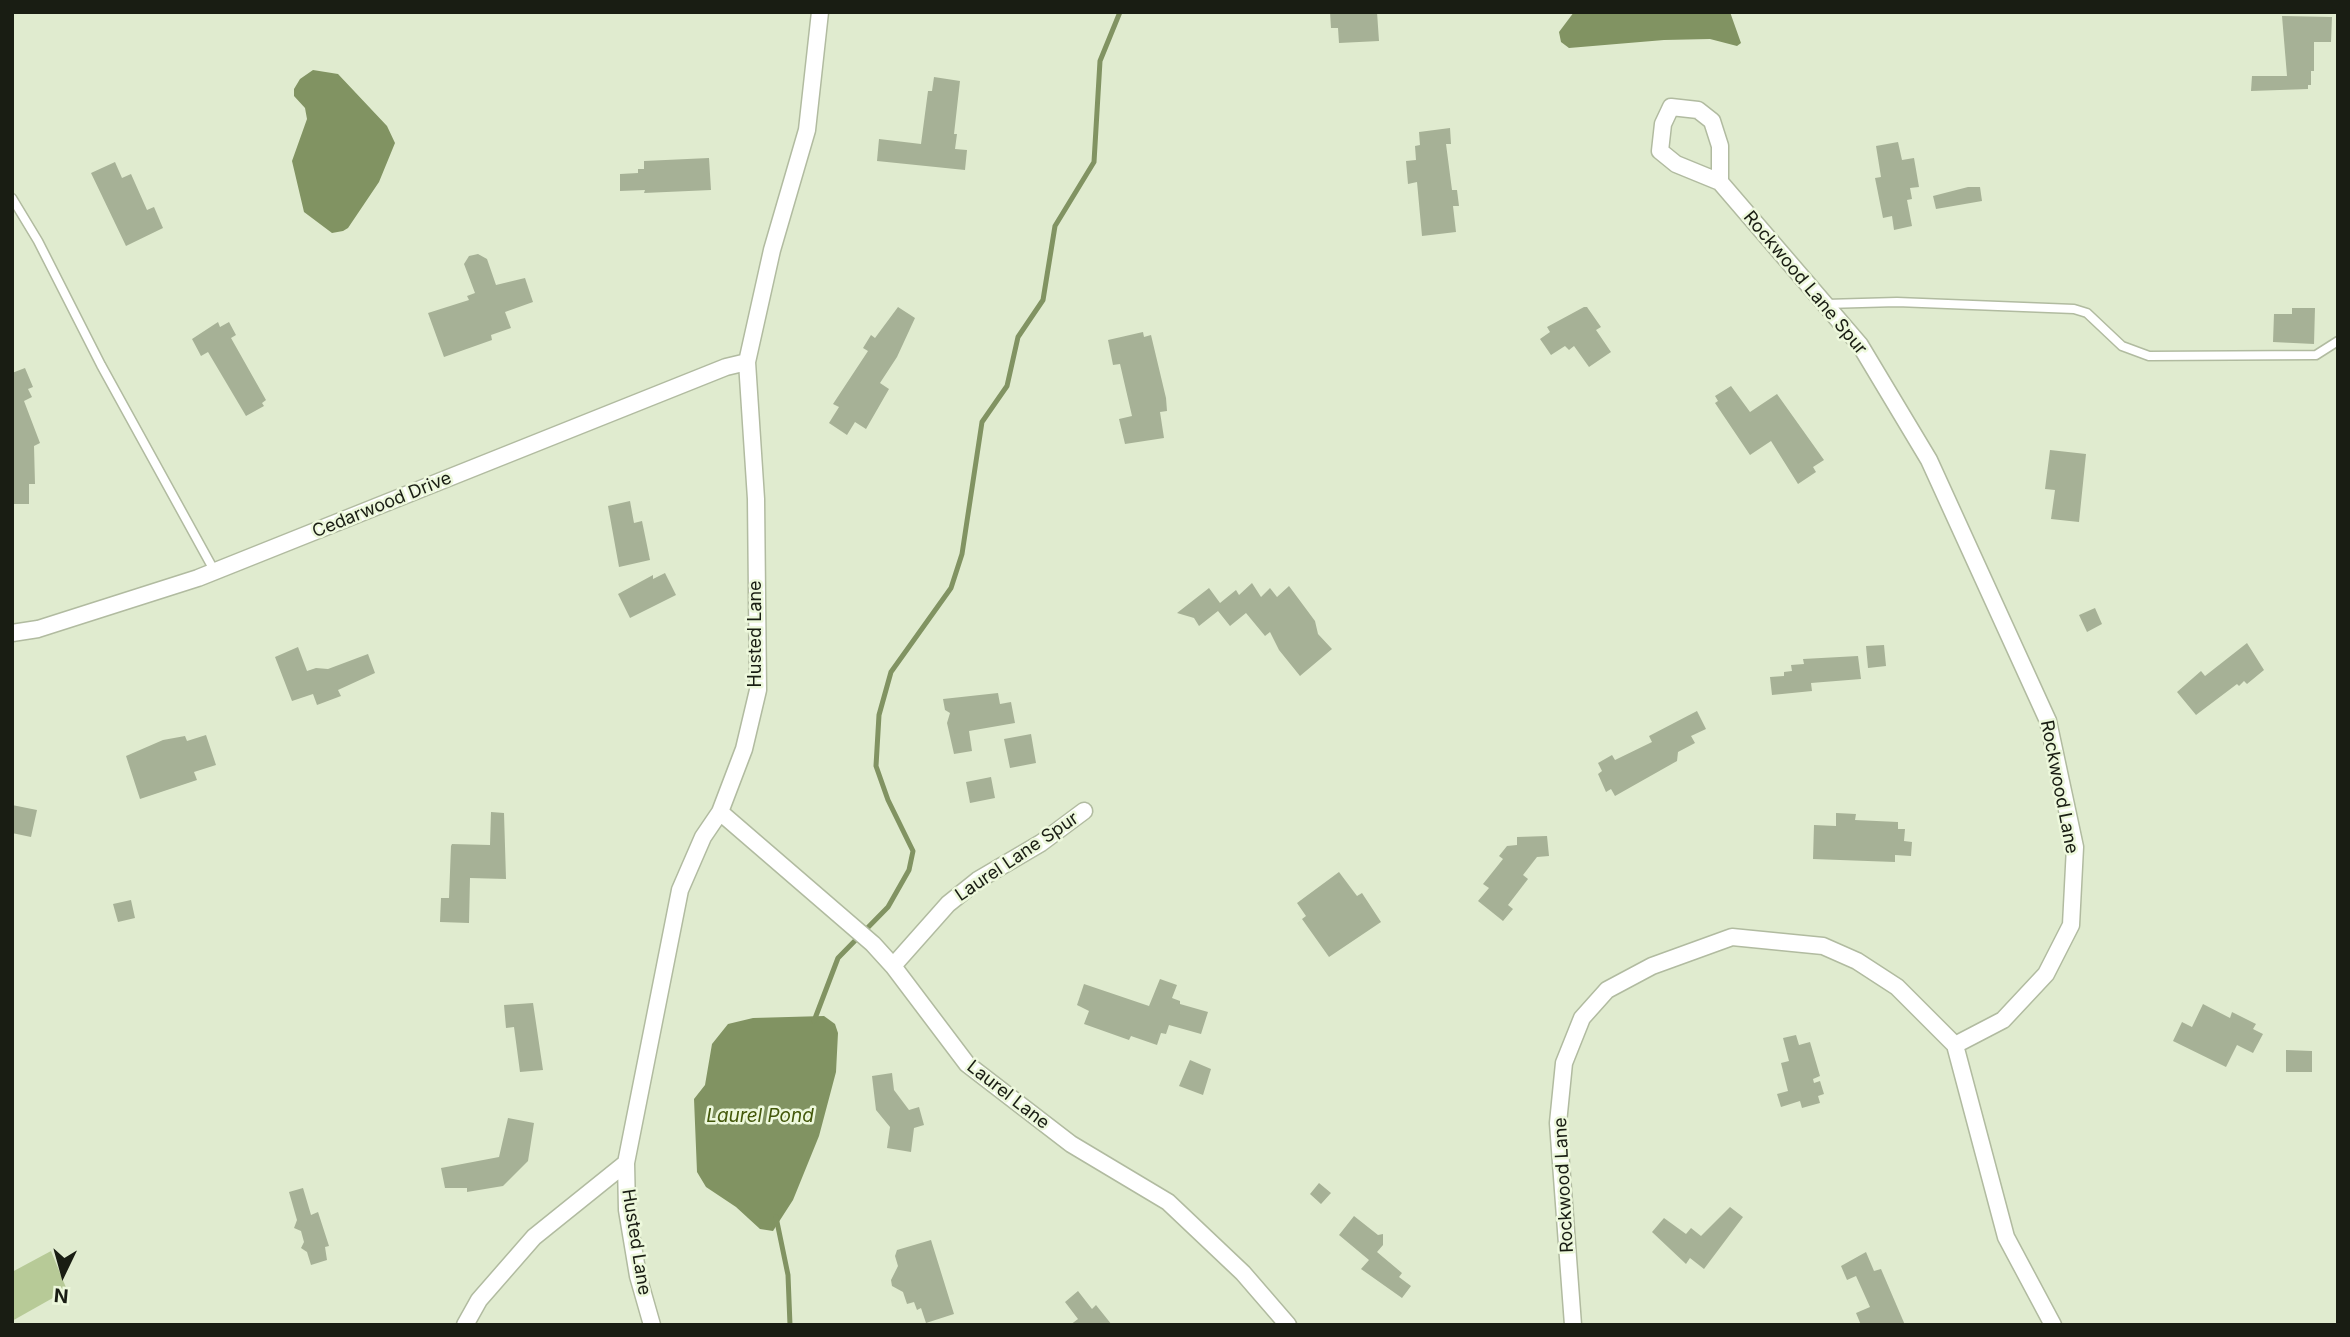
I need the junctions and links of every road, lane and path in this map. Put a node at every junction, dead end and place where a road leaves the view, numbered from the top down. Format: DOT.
graph roads {
  1 [pos="820,12"];
  2 [pos="1720,181"];
  3 [pos="12,198"];
  4 [pos="1823,304"];
  5 [pos="2338,341"];
  6 [pos="747,362"];
  7 [pos="215,572"];
  8 [pos="1979,575"];
  9 [pos="12,634"];
  10 [pos="1084,811"];
  11 [pos="720,812"];
  12 [pos="893,966"];
  13 [pos="1955,1045"];
  14 [pos="626,1163"];
  15 [pos="465,1325"];
  16 [pos="652,1325"];
  17 [pos="1288,1325"];
  18 [pos="1573,1325"];
  19 [pos="2053,1325"];
  1 -- 6 [label="street, Husted Lane"];
  2 -- 2 [label="street, Rockwood Lane Spur"];
  2 -- 4 [label="street, Rockwood Lane Spur"];
  3 -- 7 [label="lane"];
  4 -- 5 [label="lane"];
  4 -- 8 [label="street, Rockwood Lane Spur"];
  6 -- 7 [label="street, Cedarwood Drive"];
  6 -- 11 [label="street, Husted Lane"];
  7 -- 9 [label="street, Cedarwood Drive"];
  8 -- 13 [label="street, Rockwood Lane"];
  10 -- 12 [label="street, Laurel Lane Spur"];
  11 -- 12 [label="street, Laurel Lane"];
  11 -- 14 [label="street, Husted Lane"];
  12 -- 17 [label="street, Laurel Lane"];
  13 -- 18 [label="street, Rockwood Lane"];
  13 -- 19 [label="street"];
  14 -- 15 [label="street"];
  14 -- 16 [label="street, Husted Lane"];
}
